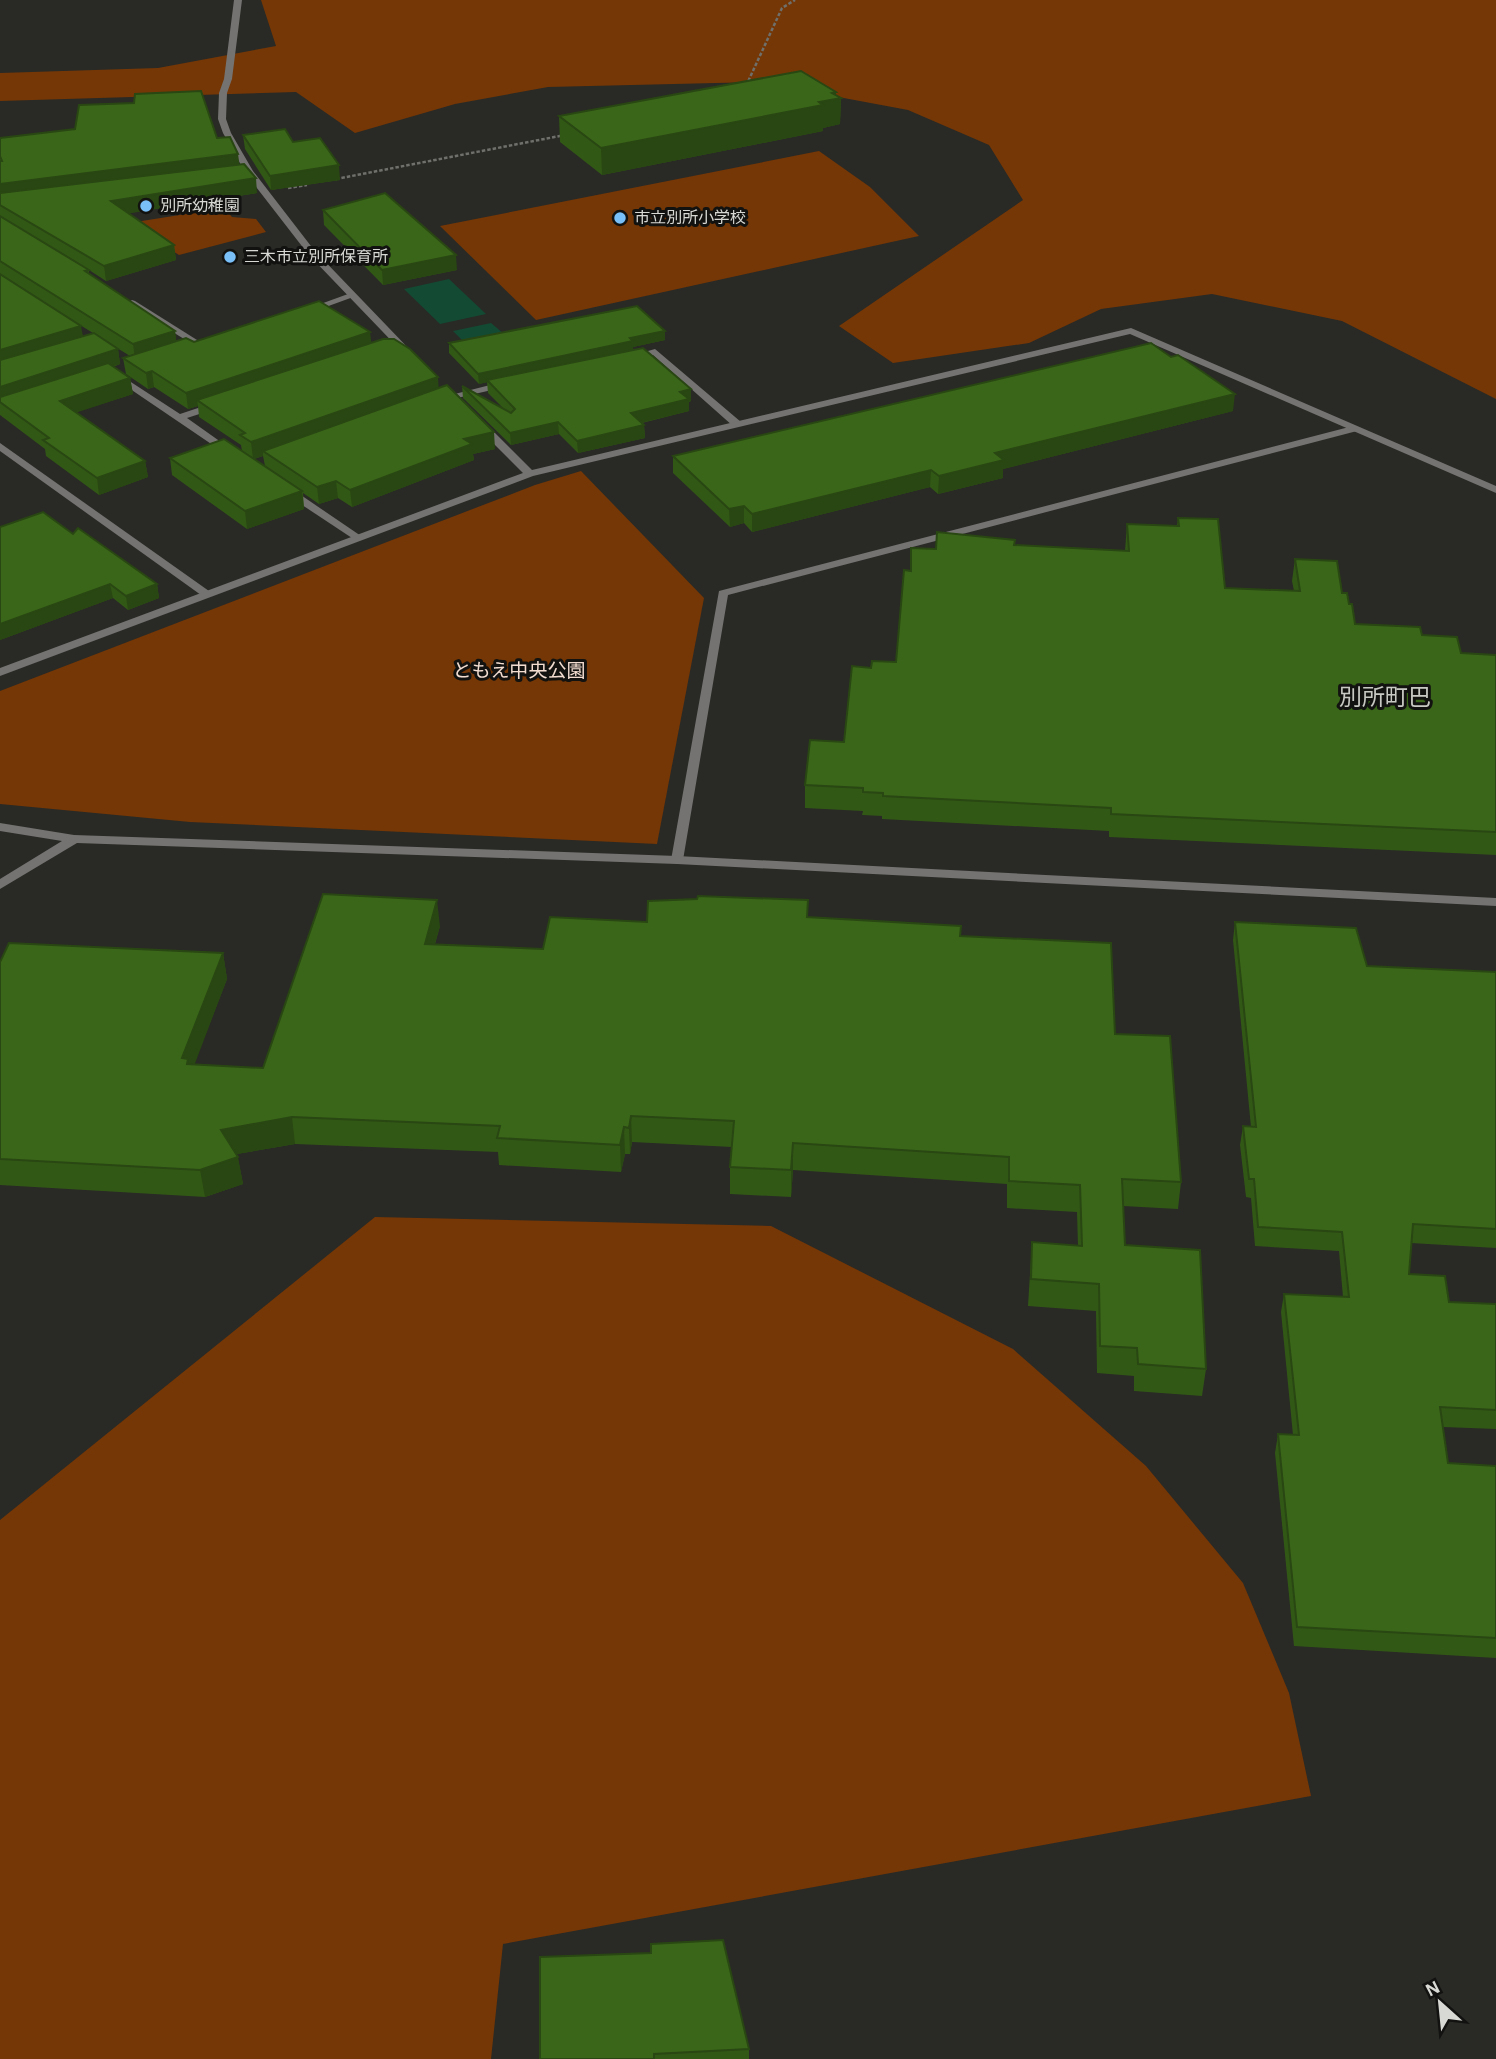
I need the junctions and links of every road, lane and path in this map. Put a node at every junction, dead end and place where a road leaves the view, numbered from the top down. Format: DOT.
graph roads {
  1 [pos="238,0"];
  2 [pos="795,0"];
  3 [pos="745,88"];
  4 [pos="575,133"];
  5 [pos="249,172"];
  6 [pos="235,174"];
  7 [pos="332,180"];
  8 [pos="319,182"];
  9 [pos="265,193"];
  10 [pos="118,294"];
  11 [pos="351,296"];
  12 [pos="301,312"];
  13 [pos="213,341"];
  14 [pos="399,344"];
  15 [pos="200,345"];
  16 [pos="386,348"];
  17 [pos="187,349"];
  18 [pos="614,360"];
  19 [pos="416,361"];
  20 [pos="100,377"];
  21 [pos="519,381"];
  22 [pos="442,387"];
  23 [pos="451,395"];
  24 [pos="230,400"];
  25 [pos="426,404"];
  26 [pos="461,405"];
  27 [pos="471,415"];
  28 [pos="178,418"];
  29 [pos="737,424"];
  30 [pos="1353,429"];
  31 [pos="0,446"];
  32 [pos="241,459"];
  33 [pos="530,474"];
  34 [pos="283,487"];
  35 [pos="1496,490"];
  36 [pos="356,537"];
  37 [pos="205,593"];
  38 [pos="0,672"];
  39 [pos="0,827"];
  40 [pos="74,839"];
  41 [pos="677,860"];
  42 [pos="0,885"];
  43 [pos="1496,902"];
  1 -- 5 [label="street"];
  2 -- 3 [label="path"];
  4 -- 7 [label="path"];
  5 -- 6 [label="street"];
  5 -- 9 [label="street"];
  8 -- 9 [label="path"];
  9 -- 11 [label="street"];
  10 -- 15 [label="street"];
  11 -- 12 [label="street"];
  11 -- 14 [label="street"];
  13 -- 15 [label="street"];
  14 -- 16 [label="street"];
  14 -- 19 [label="street"];
  15 -- 17 [label="street"];
  18 -- 29 [label="street"];
  20 -- 28 [label="street"];
  21 -- 23 [label="street"];
  22 -- 23 [label="street"];
  23 -- 25 [label="street"];
  23 -- 26 [label="street"];
  24 -- 28 [label="street"];
  27 -- 33 [label="street"];
  28 -- 32 [label="street"];
  29 -- 30 [label="street"];
  29 -- 33 [label="street"];
  30 -- 35 [label="street"];
  30 -- 41 [label="street"];
  31 -- 37 [label="street"];
  33 -- 36 [label="street"];
  34 -- 36 [label="street"];
  36 -- 37 [label="street"];
  37 -- 38 [label="street"];
  39 -- 40 [label="street"];
  40 -- 41 [label="street"];
  40 -- 42 [label="street"];
  41 -- 43 [label="street"];
}
